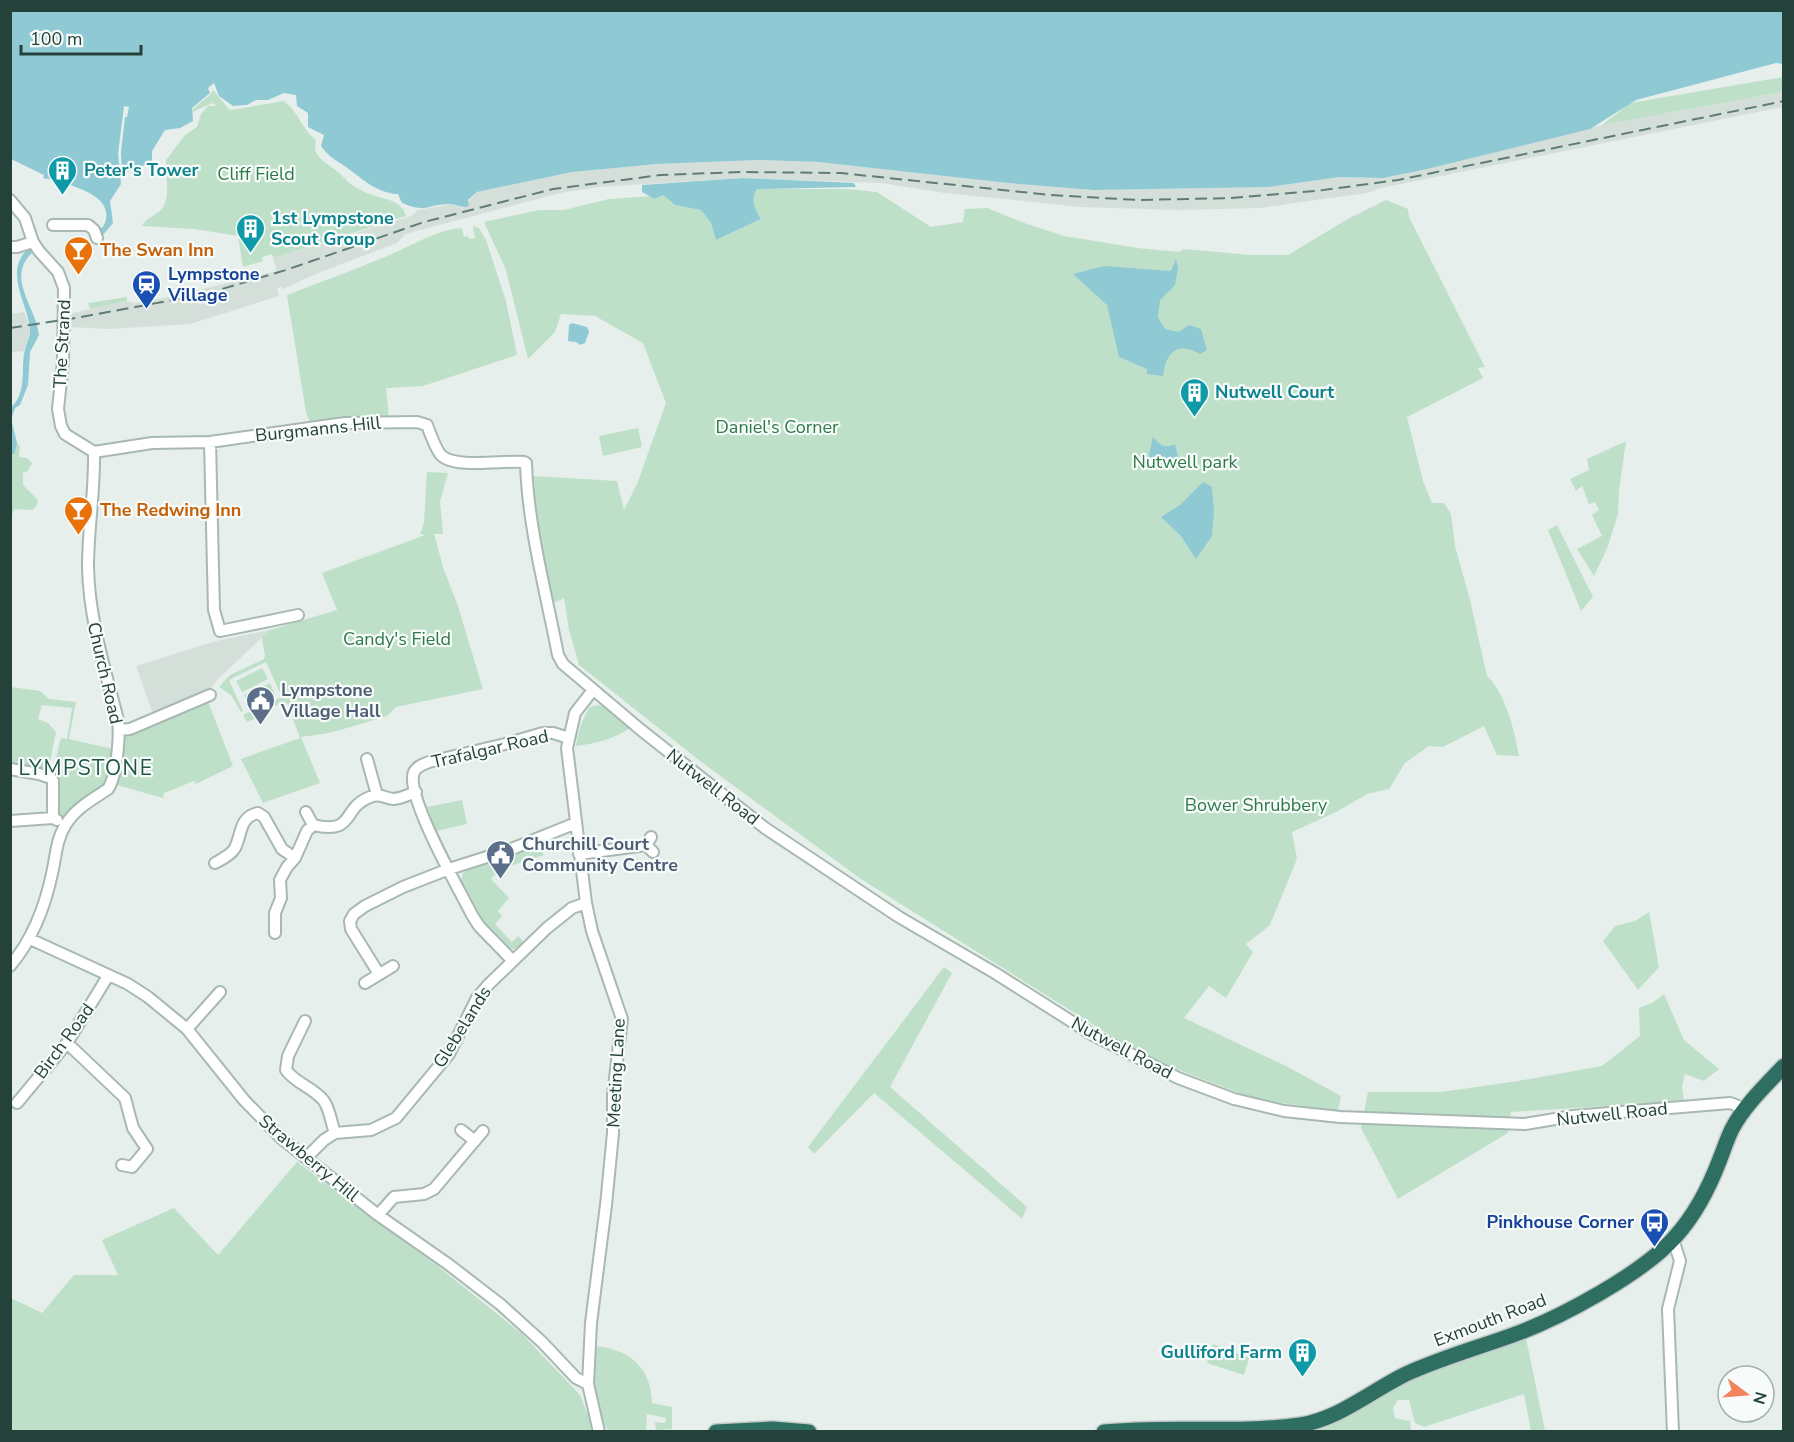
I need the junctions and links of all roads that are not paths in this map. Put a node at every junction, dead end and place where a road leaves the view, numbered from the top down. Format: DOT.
graph roads {
  1 [pos="10,200"];
  2 [pos="53,225"];
  3 [pos="95,234"];
  4 [pos="33,242"];
  5 [pos="10,247"];
  6 [pos="210,442"];
  7 [pos="94,452"];
  8 [pos="298,615"];
  9 [pos="593,690"];
  10 [pos="210,695"];
  11 [pos="119,730"];
  12 [pos="569,738"];
  13 [pos="367,759"];
  14 [pos="10,769"];
  15 [pos="416,792"];
  16 [pos="377,795"];
  17 [pos="306,812"];
  18 [pos="53,818"];
  19 [pos="10,821"];
  20 [pos="576,823"];
  21 [pos="65,825"];
  22 [pos="313,825"];
  23 [pos="650,845"];
  24 [pos="579,854"];
  25 [pos="295,858"];
  26 [pos="215,863"];
  27 [pos="449,869"];
  28 [pos="586,903"];
  29 [pos="275,933"];
  30 [pos="30,939"];
  31 [pos="512,960"];
  32 [pos="10,966"];
  33 [pos="393,966"];
  34 [pos="380,974"];
  35 [pos="108,976"];
  36 [pos="365,983"];
  37 [pos="220,992"];
  38 [pos="305,1021"];
  39 [pos="187,1029"];
  40 [pos="67,1043"];
  41 [pos="1784,1066"];
  42 [pos="17,1103"];
  43 [pos="1746,1110"];
  44 [pos="461,1130"];
  45 [pos="483,1131"];
  46 [pos="335,1133"];
  47 [pos="475,1141"];
  48 [pos="306,1158"];
  49 [pos="122,1165"];
  50 [pos="378,1215"];
  51 [pos="1673,1239"];
  52 [pos="588,1384"];
  53 [pos="599,1431"];
  54 [pos="716,1431"];
  55 [pos="809,1431"];
  56 [pos="1104,1431"];
  57 [pos="1673,1431"];
  1 -- 4 [label="street, The Strand"];
  2 -- 3 [label="street"];
  4 -- 5 [label="street"];
  4 -- 7 [label="street, The Strand"];
  6 -- 7 [label="street, Burgmanns Hill"];
  6 -- 8 [label="street"];
  6 -- 9 [label="street, Burgmanns Hill"];
  7 -- 11 [label="street, Church Road"];
  9 -- 12 [label="street, Meeting Lane"];
  9 -- 43 [label="street, Nutwell Road"];
  10 -- 11 [label="street"];
  11 -- 21 [label="street, Church Road"];
  12 -- 15 [label="street, Trafalgar Road"];
  12 -- 20 [label="street, Meeting Lane"];
  13 -- 16 [label="street"];
  14 -- 18 [label="street"];
  15 -- 16 [label="street"];
  15 -- 27 [label="street, Trafalgar Road"];
  16 -- 22 [label="street"];
  17 -- 22 [label="street"];
  18 -- 19 [label="street"];
  18 -- 21 [label="street"];
  20 -- 24 [label="street, Meeting Lane"];
  20 -- 27 [label="street"];
  21 -- 30 [label="street, Church Road"];
  22 -- 25 [label="street"];
  23 -- 24 [label="street"];
  24 -- 28 [label="street, Meeting Lane"];
  25 -- 26 [label="street"];
  25 -- 29 [label="street"];
  27 -- 31 [label="street, Trafalgar Road"];
  27 -- 34 [label="street"];
  28 -- 31 [label="street, Glebelands"];
  28 -- 52 [label="street, Meeting Lane"];
  30 -- 32 [label="street, Church Road"];
  30 -- 35 [label="street, Strawberry Hill"];
  31 -- 46 [label="street, Glebelands"];
  33 -- 34 [label="street"];
  34 -- 36 [label="street"];
  35 -- 39 [label="street, Strawberry Hill"];
  35 -- 40 [label="street, Birch Road"];
  37 -- 39 [label="street"];
  38 -- 46 [label="street"];
  39 -- 48 [label="street, Strawberry Hill"];
  40 -- 42 [label="street, Birch Road"];
  40 -- 49 [label="street"];
  41 -- 43 [label="highway, Exmouth Road"];
  43 -- 51 [label="highway, Exmouth Road"];
  44 -- 47 [label="street"];
  45 -- 47 [label="street"];
  46 -- 48 [label="street"];
  47 -- 50 [label="street"];
  48 -- 50 [label="street, Strawberry Hill"];
  50 -- 52 [label="street, Strawberry Hill"];
  51 -- 56 [label="highway, Exmouth Road"];
  51 -- 57 [label="street"];
  52 -- 53 [label="street, Meeting Lane"];
  54 -- 55 [label="highway"];
}
